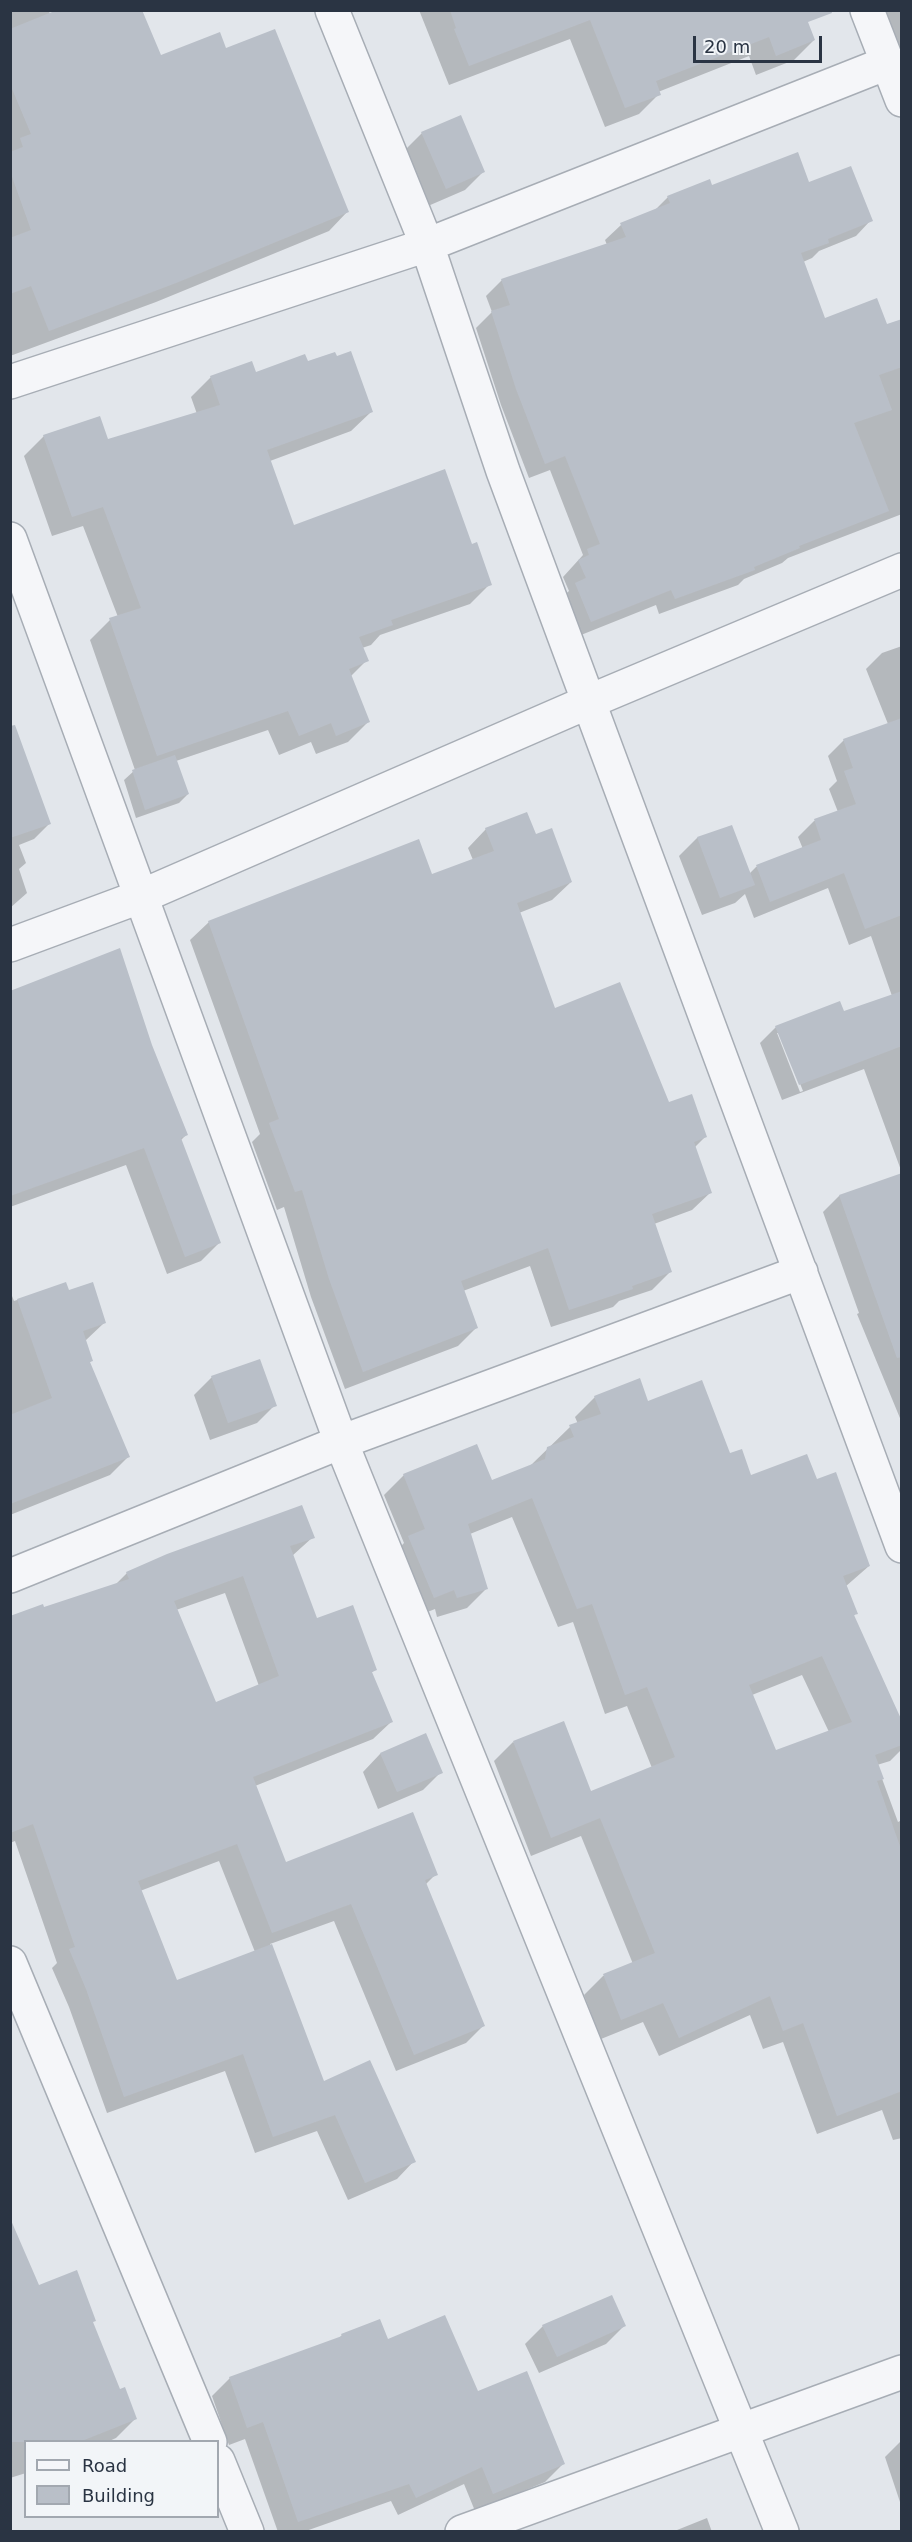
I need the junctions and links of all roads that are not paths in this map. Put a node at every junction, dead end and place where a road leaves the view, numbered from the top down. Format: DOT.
graph roads {
  1 [pos="332,10"];
  2 [pos="867,10"];
  3 [pos="887,63"];
  4 [pos="902,99"];
  5 [pos="427,245"];
  6 [pos="10,382"];
  7 [pos="10,539"];
  8 [pos="902,570"];
  9 [pos="588,702"];
  10 [pos="142,896"];
  11 [pos="10,945"];
  12 [pos="801,1272"];
  13 [pos="341,1442"];
  14 [pos="900,1540"];
  15 [pos="10,1576"];
  16 [pos="10,1963"];
  17 [pos="902,2372"];
  18 [pos="742,2430"];
  19 [pos="209,2440"];
  20 [pos="219,2463"];
  21 [pos="247,2532"];
  22 [pos="462,2532"];
  23 [pos="782,2532"];
  1 -- 5 [label="street"];
  2 -- 3 [label="street"];
  3 -- 4 [label="street"];
  3 -- 5 [label="street"];
  5 -- 6 [label="street"];
  5 -- 9 [label="street"];
  7 -- 10 [label="street"];
  8 -- 9 [label="street"];
  9 -- 10 [label="street"];
  9 -- 12 [label="street"];
  10 -- 11 [label="street"];
  10 -- 13 [label="street"];
  12 -- 13 [label="street"];
  12 -- 14 [label="street"];
  13 -- 15 [label="street"];
  13 -- 18 [label="street"];
  16 -- 19 [label="street"];
  17 -- 18 [label="street"];
  18 -- 22 [label="street"];
  18 -- 23 [label="street"];
  20 -- 21 [label="street"];
}
